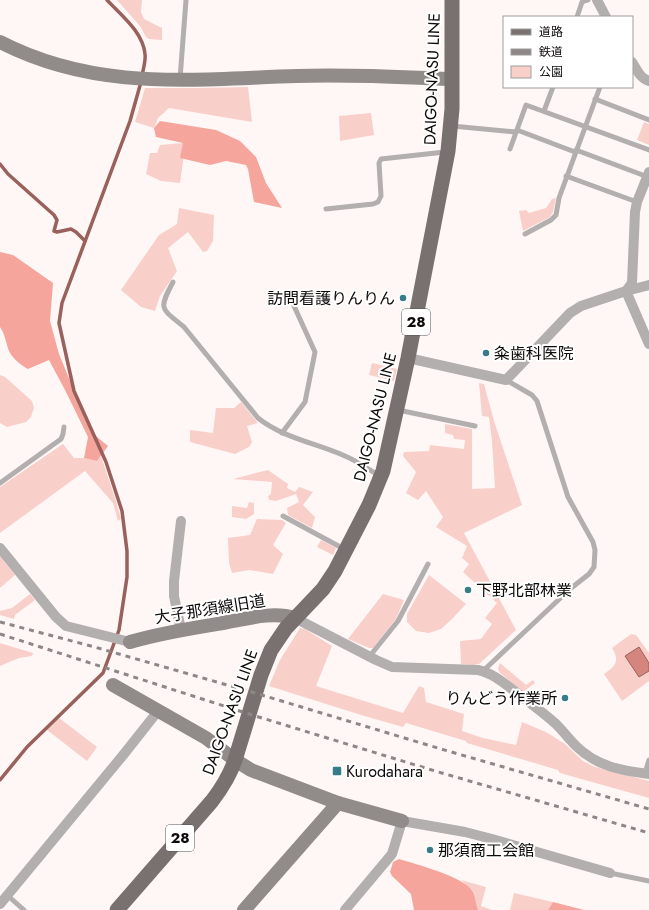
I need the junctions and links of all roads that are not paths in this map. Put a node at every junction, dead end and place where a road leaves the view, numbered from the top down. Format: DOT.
graph roads {
  1 [pos="186,0"];
  2 [pos="452,0"];
  3 [pos="588,0"];
  4 [pos="597,0"];
  5 [pos="577,16"];
  6 [pos="605,16"];
  7 [pos="0,42"];
  8 [pos="633,64"];
  9 [pos="452,79"];
  10 [pos="180,80"];
  11 [pos="649,81"];
  12 [pos="553,88"];
  13 [pos="600,88"];
  14 [pos="595,100"];
  15 [pos="544,111"];
  16 [pos="649,120"];
  17 [pos="451,126"];
  18 [pos="584,126"];
  19 [pos="516,131"];
  20 [pos="510,149"];
  21 [pos="649,150"];
  22 [pos="448,151"];
  23 [pos="575,151"];
  24 [pos="648,175"];
  25 [pos="566,176"];
  26 [pos="637,202"];
  27 [pos="326,209"];
  28 [pos="525,234"];
  29 [pos="173,282"];
  30 [pos="649,285"];
  31 [pos="626,292"];
  32 [pos="294,306"];
  33 [pos="649,344"];
  34 [pos="408,358"];
  35 [pos="506,380"];
  36 [pos="397,410"];
  37 [pos="475,426"];
  38 [pos="64,427"];
  39 [pos="282,433"];
  40 [pos="381,476"];
  41 [pos="0,483"];
  42 [pos="283,516"];
  43 [pos="181,521"];
  44 [pos="0,548"];
  45 [pos="346,551"];
  46 [pos="428,564"];
  47 [pos="296,618"];
  48 [pos="181,630"];
  49 [pos="127,641"];
  50 [pos="369,657"];
  51 [pos="483,671"];
  52 [pos="113,685"];
  53 [pos="158,711"];
  54 [pos="235,760"];
  55 [pos="649,760"];
  56 [pos="647,774"];
  57 [pos="338,803"];
  58 [pos="402,821"];
  59 [pos="610,873"];
  60 [pos="649,881"];
  61 [pos="7,895"];
  62 [pos="0,904"];
  63 [pos="24,910"];
  64 [pos="117,910"];
  65 [pos="244,910"];
  66 [pos="344,910"];
  1 -- 10 [label="lane"];
  2 -- 9 [label="main road, DAIGO-NASU LINE / 28"];
  3 -- 5 [label="lane"];
  4 -- 6 [label="street"];
  7 -- 10 [label="street"];
  8 -- 11 [label="street"];
  9 -- 10 [label="street"];
  9 -- 17 [label="main road, DAIGO-NASU LINE / 28"];
  12 -- 15 [label="lane"];
  13 -- 14 [label="lane"];
  14 -- 16 [label="lane"];
  14 -- 18 [label="lane"];
  15 -- 18 [label="lane"];
  15 -- 19 [label="lane"];
  17 -- 19 [label="lane"];
  17 -- 22 [label="main road, DAIGO-NASU LINE / 28"];
  18 -- 21 [label="lane"];
  18 -- 23 [label="lane"];
  19 -- 20 [label="lane"];
  19 -- 23 [label="lane"];
  22 -- 27 [label="lane"];
  22 -- 34 [label="main road, DAIGO-NASU LINE / 28"];
  23 -- 24 [label="lane"];
  23 -- 25 [label="lane"];
  24 -- 26 [label="street"];
  25 -- 26 [label="lane"];
  25 -- 28 [label="lane"];
  26 -- 31 [label="street"];
  29 -- 39 [label="lane"];
  30 -- 31 [label="street"];
  31 -- 33 [label="street"];
  31 -- 35 [label="street"];
  32 -- 39 [label="lane"];
  34 -- 35 [label="street"];
  34 -- 36 [label="main road, DAIGO-NASU LINE / 28"];
  35 -- 51 [label="lane"];
  36 -- 37 [label="lane"];
  36 -- 40 [label="main road, DAIGO-NASU LINE / 28"];
  38 -- 41 [label="lane"];
  39 -- 40 [label="lane"];
  40 -- 45 [label="main road, DAIGO-NASU LINE / 28"];
  42 -- 45 [label="lane"];
  43 -- 48 [label="street"];
  44 -- 49 [label="street"];
  45 -- 47 [label="main road, DAIGO-NASU LINE / 28"];
  46 -- 50 [label="lane"];
  47 -- 48 [label="street, 大子那須線旧道"];
  47 -- 50 [label="street"];
  47 -- 54 [label="main road, DAIGO-NASU LINE / 28"];
  48 -- 49 [label="street, 大子那須線旧道"];
  50 -- 51 [label="street"];
  51 -- 56 [label="street"];
  52 -- 53 [label="street"];
  53 -- 54 [label="street"];
  53 -- 61 [label="street"];
  54 -- 57 [label="street"];
  54 -- 64 [label="main road, DAIGO-NASU LINE / 28"];
  55 -- 56 [label="lane"];
  57 -- 58 [label="street"];
  57 -- 65 [label="street"];
  58 -- 59 [label="street"];
  58 -- 66 [label="street"];
  59 -- 60 [label="lane"];
  61 -- 62 [label="street"];
  61 -- 63 [label="lane"];
}
